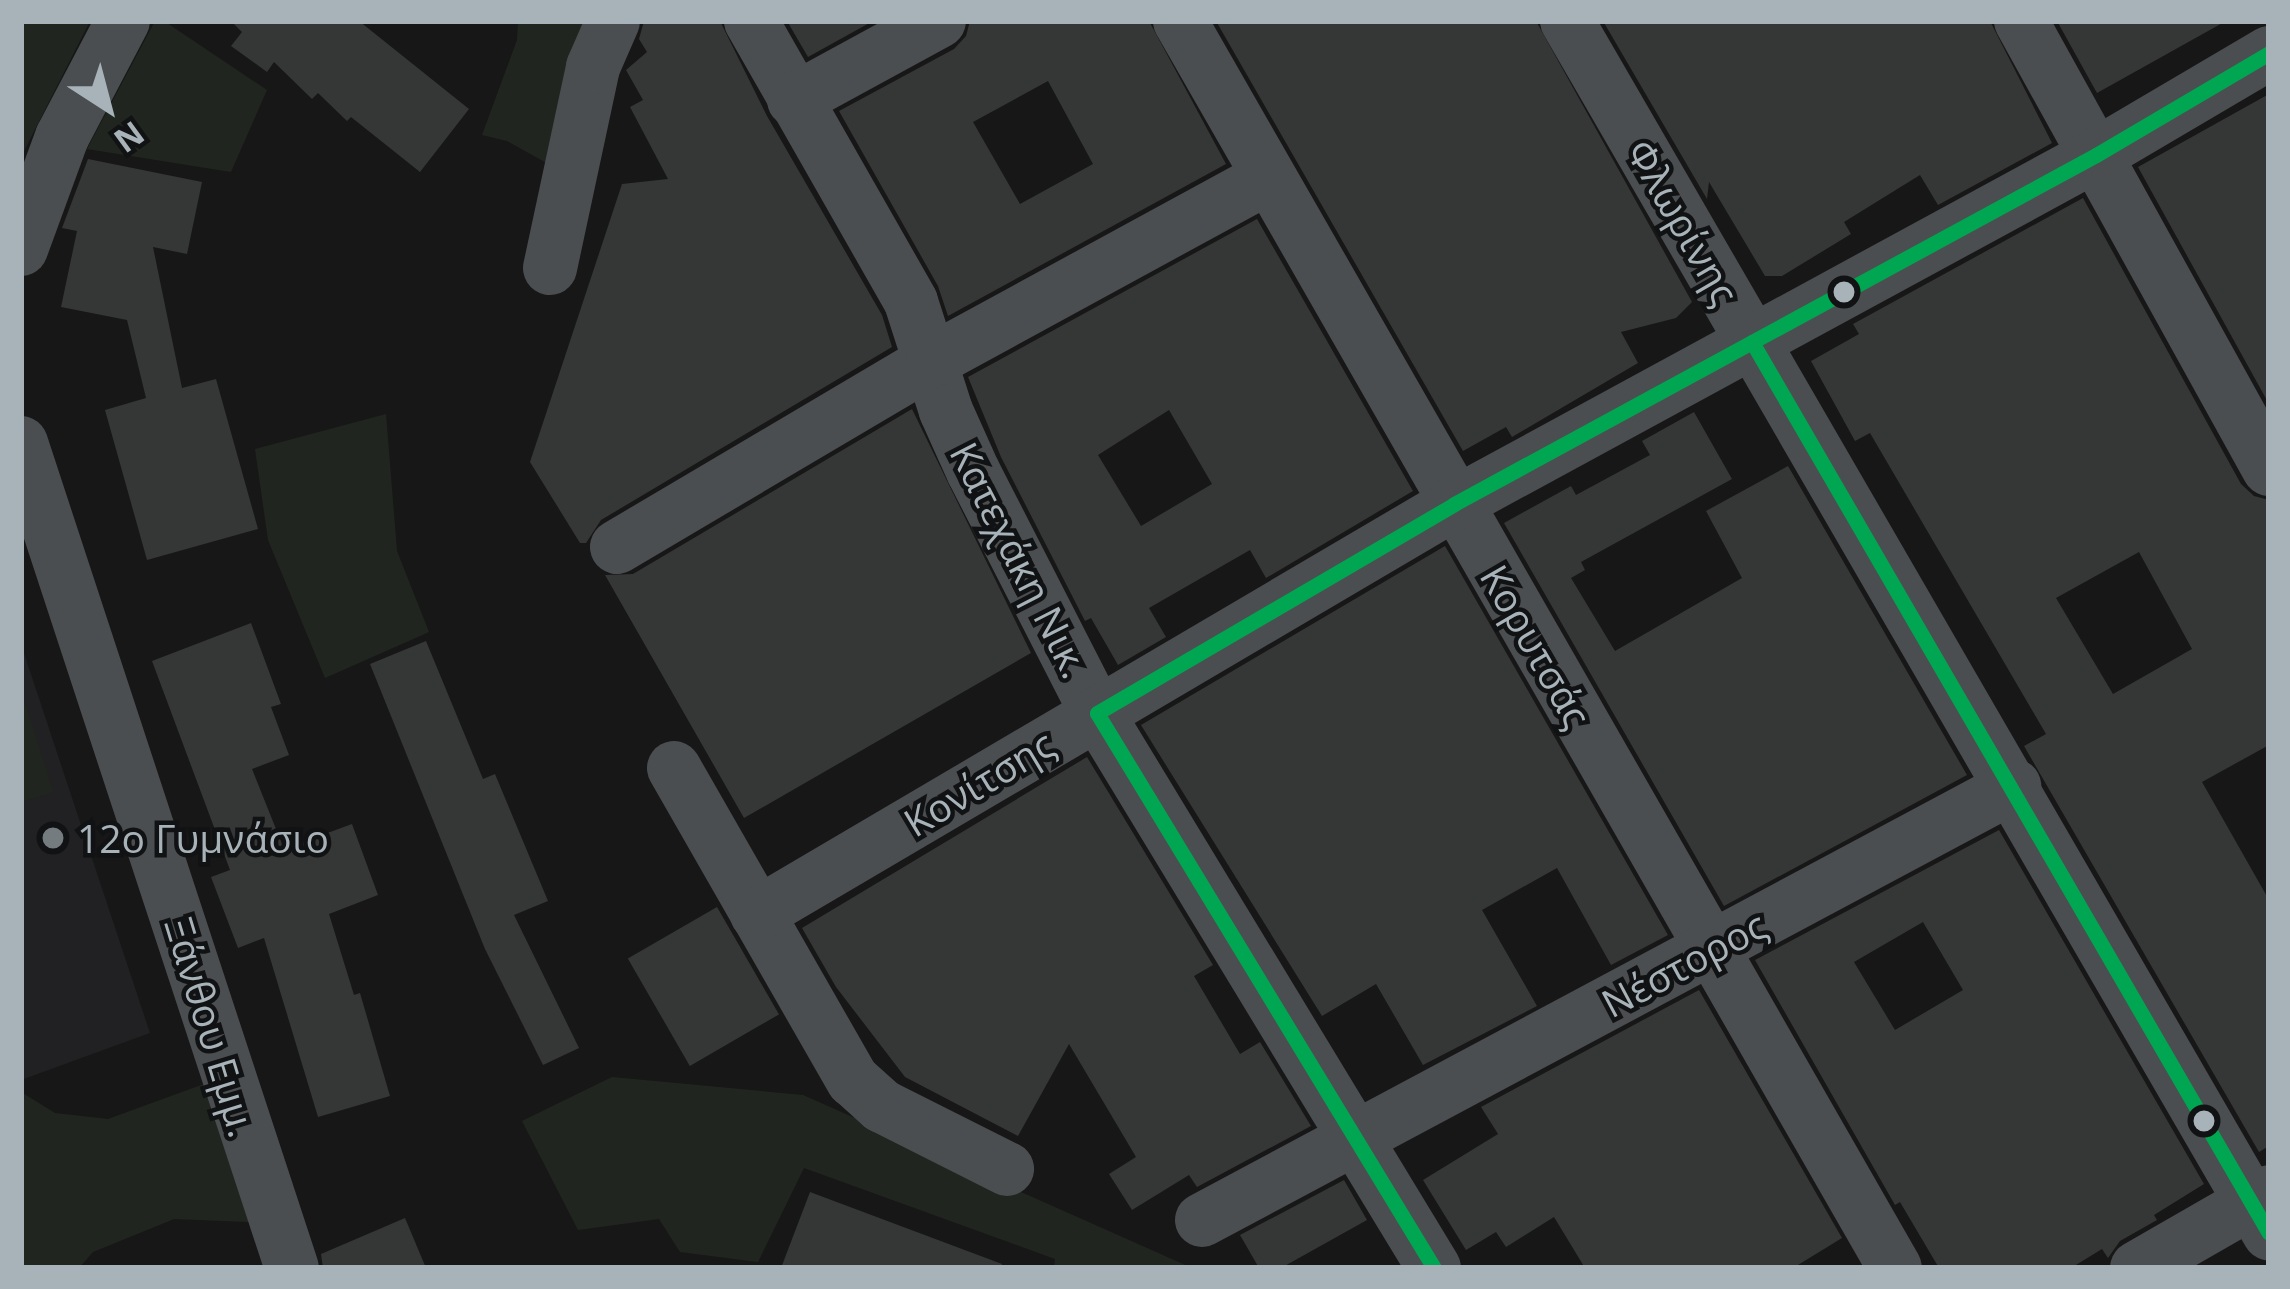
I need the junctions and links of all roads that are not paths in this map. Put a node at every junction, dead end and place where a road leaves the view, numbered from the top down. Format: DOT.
graph roads {
  1 [pos="123,21"];
  2 [pos="613,21"];
  3 [pos="751,21"];
  4 [pos="939,21"];
  5 [pos="1180,21"];
  6 [pos="1567,21"];
  7 [pos="2021,21"];
  8 [pos="2269,53"];
  9 [pos="794,100"];
  10 [pos="2096,155"];
  11 [pos="1267,178"];
  12 [pos="21,249"];
  13 [pos="550,268"];
  14 [pos="1752,342"];
  15 [pos="933,360"];
  16 [pos="21,443"];
  17 [pos="2269,469"];
  18 [pos="1454,504"];
  19 [pos="32,515"];
  20 [pos="617,547"];
  21 [pos="1097,713"];
  22 [pos="674,768"];
  23 [pos="2014,786"];
  24 [pos="758,914"];
  25 [pos="1711,950"];
  26 [pos="1353,1140"];
  27 [pos="1007,1169"];
  28 [pos="2263,1209"];
  29 [pos="1202,1220"];
  30 [pos="292,1268"];
  31 [pos="1434,1268"];
  32 [pos="1895,1268"];
  33 [pos="2137,1268"];
  1 -- 12 [label="street"];
  2 -- 13 [label="street"];
  3 -- 9 [label="street, Κατεχάκη Νικ."];
  4 -- 9 [label="street"];
  5 -- 11 [label="street, Κορυτσάς"];
  6 -- 14 [label="street, Φλωρίνης"];
  7 -- 10 [label="street"];
  8 -- 10 [label="street, Κονίτσης"];
  9 -- 15 [label="street, Κατεχάκη Νικ."];
  10 -- 14 [label="street, Κονίτσης"];
  10 -- 17 [label="street"];
  11 -- 15 [label="street"];
  11 -- 18 [label="street, Κορυτσάς"];
  14 -- 18 [label="street, Κονίτσης"];
  14 -- 23 [label="street, Φλωρίνης"];
  15 -- 20 [label="street"];
  15 -- 21 [label="street, Κατεχάκη Νικ."];
  16 -- 19 [label="street, Ξάνθου Εμμ."];
  18 -- 21 [label="street, Κονίτσης"];
  18 -- 25 [label="street, Κορυτσάς"];
  19 -- 30 [label="street, Ξάνθου Εμμ."];
  21 -- 24 [label="street, Κονίτσης"];
  21 -- 26 [label="street, Κατεχάκη Νικ."];
  22 -- 24 [label="street"];
  23 -- 25 [label="street, Νέστορος"];
  23 -- 28 [label="street, Φλωρίνης"];
  24 -- 27 [label="street"];
  25 -- 26 [label="street, Νέστορος"];
  25 -- 32 [label="street, Κορυτσάς"];
  26 -- 29 [label="street, Νέστορος"];
  26 -- 31 [label="street, Κατεχάκη Νικ."];
  28 -- 33 [label="street"];
}
